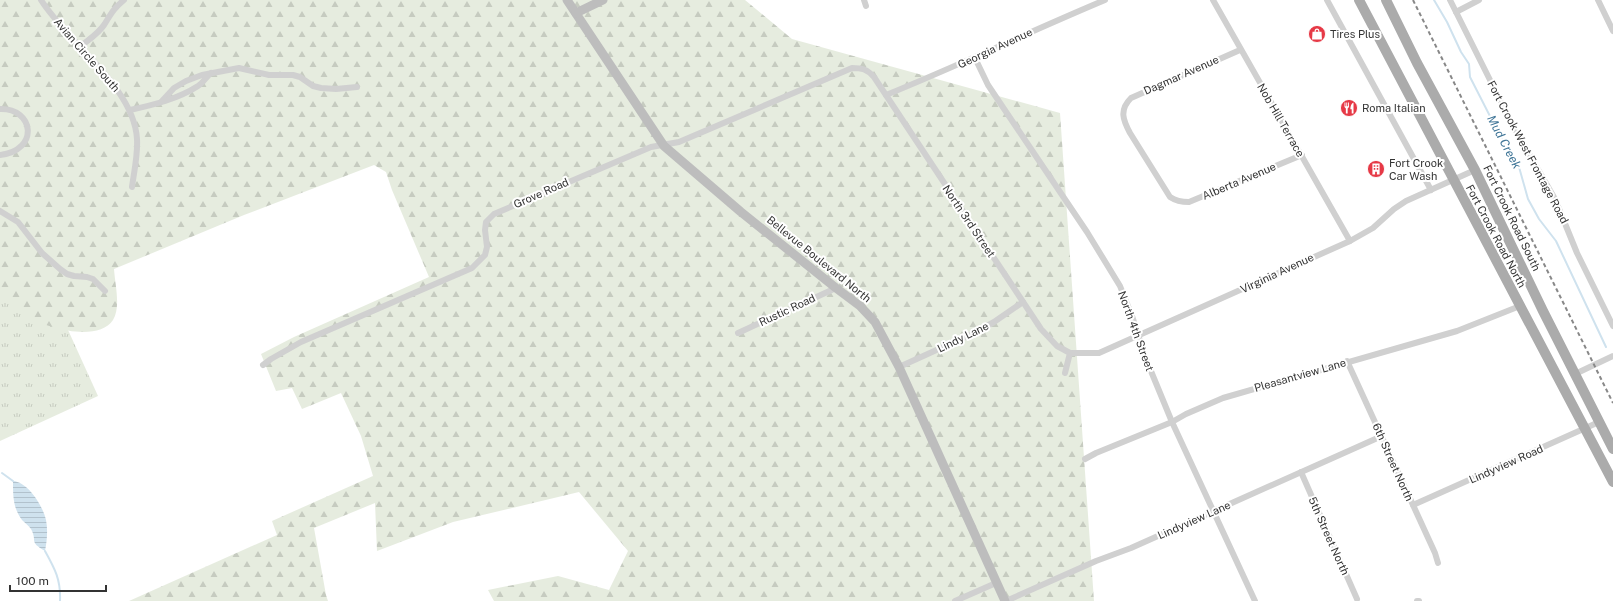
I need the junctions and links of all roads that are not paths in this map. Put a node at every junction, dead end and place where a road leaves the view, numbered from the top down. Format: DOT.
graph roads {
  1 [pos="41,0"];
  2 [pos="124,0"];
  3 [pos="567,0"];
  4 [pos="603,0"];
  5 [pos="1105,0"];
  6 [pos="1213,0"];
  7 [pos="1327,0"];
  8 [pos="1354,0"];
  9 [pos="1359,0"];
  10 [pos="1384,0"];
  11 [pos="1450,0"];
  12 [pos="1479,0"];
  13 [pos="1598,0"];
  14 [pos="1456,12"];
  15 [pos="576,13"];
  16 [pos="1613,31"];
  17 [pos="1376,34"];
  18 [pos="80,47"];
  19 [pos="1240,50"];
  20 [pos="974,58"];
  21 [pos="862,68"];
  22 [pos="212,72"];
  23 [pos="358,87"];
  24 [pos="886,95"];
  25 [pos="162,101"];
  26 [pos="0,109"];
  27 [pos="130,110"];
  28 [pos="664,146"];
  29 [pos="0,154"];
  30 [pos="1302,155"];
  31 [pos="1475,170"];
  32 [pos="1453,180"];
  33 [pos="132,187"];
  34 [pos="1431,190"];
  35 [pos="1176,201"];
  36 [pos="0,211"];
  37 [pos="1350,241"];
  38 [pos="836,288"];
  39 [pos="104,291"];
  40 [pos="1023,302"];
  41 [pos="1520,306"];
  42 [pos="1613,326"];
  43 [pos="738,333"];
  44 [pos="1139,337"];
  45 [pos="1070,353"];
  46 [pos="1613,356"];
  47 [pos="1347,361"];
  48 [pos="263,365"];
  49 [pos="899,367"];
  50 [pos="1065,373"];
  51 [pos="1575,374"];
  52 [pos="1172,422"];
  53 [pos="1599,422"];
  54 [pos="1585,428"];
  55 [pos="1382,436"];
  56 [pos="1613,449"];
  57 [pos="1085,459"];
  58 [pos="1301,472"];
  59 [pos="1613,482"];
  60 [pos="1413,505"];
  61 [pos="1214,511"];
  62 [pos="1438,563"];
  63 [pos="996,583"];
  64 [pos="1357,599"];
  65 [pos="955,601"];
  66 [pos="1005,601"];
  67 [pos="1255,601"];
  1 -- 18 [label="street, Avian Circle South"];
  2 -- 18 [label="street"];
  3 -- 15 [label="main road, Bellevue Boulevard North"];
  4 -- 15 [label="main road"];
  5 -- 20 [label="street, Georgia Avenue"];
  6 -- 19 [label="street, Nob Hill Terrace"];
  7 -- 34 [label="street"];
  8 -- 17 [label="main road"];
  9 -- 17 [label="main road, Fort Crook Road North"];
  10 -- 31 [label="main road, Fort Crook Road South"];
  11 -- 14 [label="street, Fort Crook West Frontage Road"];
  12 -- 14 [label="street"];
  13 -- 16 [label="street"];
  14 -- 42 [label="street, Fort Crook West Frontage Road"];
  15 -- 28 [label="main road, Bellevue Boulevard North"];
  17 -- 32 [label="main road, Fort Crook Road North"];
  18 -- 27 [label="street, Avian Circle South"];
  19 -- 30 [label="street, Nob Hill Terrace"];
  19 -- 35 [label="street, Dagmar Avenue"];
  20 -- 24 [label="street, Georgia Avenue"];
  20 -- 44 [label="street, North 4th Street"];
  21 -- 24 [label="street, North 3rd Street"];
  21 -- 28 [label="street, Grove Road"];
  22 -- 23 [label="street"];
  22 -- 25 [label="street"];
  22 -- 25 [label="street"];
  24 -- 40 [label="street, North 3rd Street"];
  25 -- 27 [label="street"];
  26 -- 29 [label="street"];
  27 -- 33 [label="street, Avian Circle South"];
  28 -- 38 [label="main road, Bellevue Boulevard North"];
  28 -- 48 [label="street, Grove Road"];
  30 -- 35 [label="street, Alberta Avenue"];
  30 -- 37 [label="street, Nob Hill Terrace"];
  31 -- 32 [label="street, Virginia Avenue"];
  31 -- 51 [label="main road, Fort Crook Road South"];
  32 -- 34 [label="street, Virginia Avenue"];
  32 -- 41 [label="main road, Fort Crook Road North"];
  34 -- 37 [label="street, Virginia Avenue"];
  36 -- 39 [label="street"];
  37 -- 44 [label="street, Virginia Avenue"];
  38 -- 43 [label="street, Rustic Road"];
  38 -- 49 [label="main road, Bellevue Boulevard North"];
  40 -- 45 [label="street, North 3rd Street"];
  40 -- 49 [label="street, Lindy Lane"];
  41 -- 47 [label="street, Pleasantview Lane"];
  41 -- 54 [label="main road, Fort Crook Road North"];
  44 -- 45 [label="street, Virginia Avenue"];
  44 -- 52 [label="street, North 4th Street"];
  45 -- 50 [label="street"];
  46 -- 51 [label="street"];
  47 -- 52 [label="street, Pleasantview Lane"];
  47 -- 55 [label="street, 6th Street North"];
  49 -- 63 [label="main road, Bellevue Boulevard North"];
  51 -- 53 [label="main road, Fort Crook Road South"];
  52 -- 57 [label="street, Pleasantview Lane"];
  52 -- 61 [label="street, North 4th Street"];
  53 -- 54 [label="street, Lindyview Road"];
  53 -- 56 [label="main road, Fort Crook Road South"];
  54 -- 59 [label="main road, Fort Crook Road North"];
  54 -- 60 [label="street, Lindyview Road"];
  55 -- 58 [label="street, Lindyview Lane"];
  55 -- 60 [label="street, 6th Street North"];
  58 -- 61 [label="street, Lindyview Lane"];
  58 -- 64 [label="street, 5th Street North"];
  60 -- 62 [label="street, 6th Street North"];
  61 -- 66 [label="street, Lindyview Lane"];
  61 -- 67 [label="street, North 4th Street"];
  63 -- 65 [label="street"];
  63 -- 66 [label="main road, Bellevue Boulevard North"];
}
